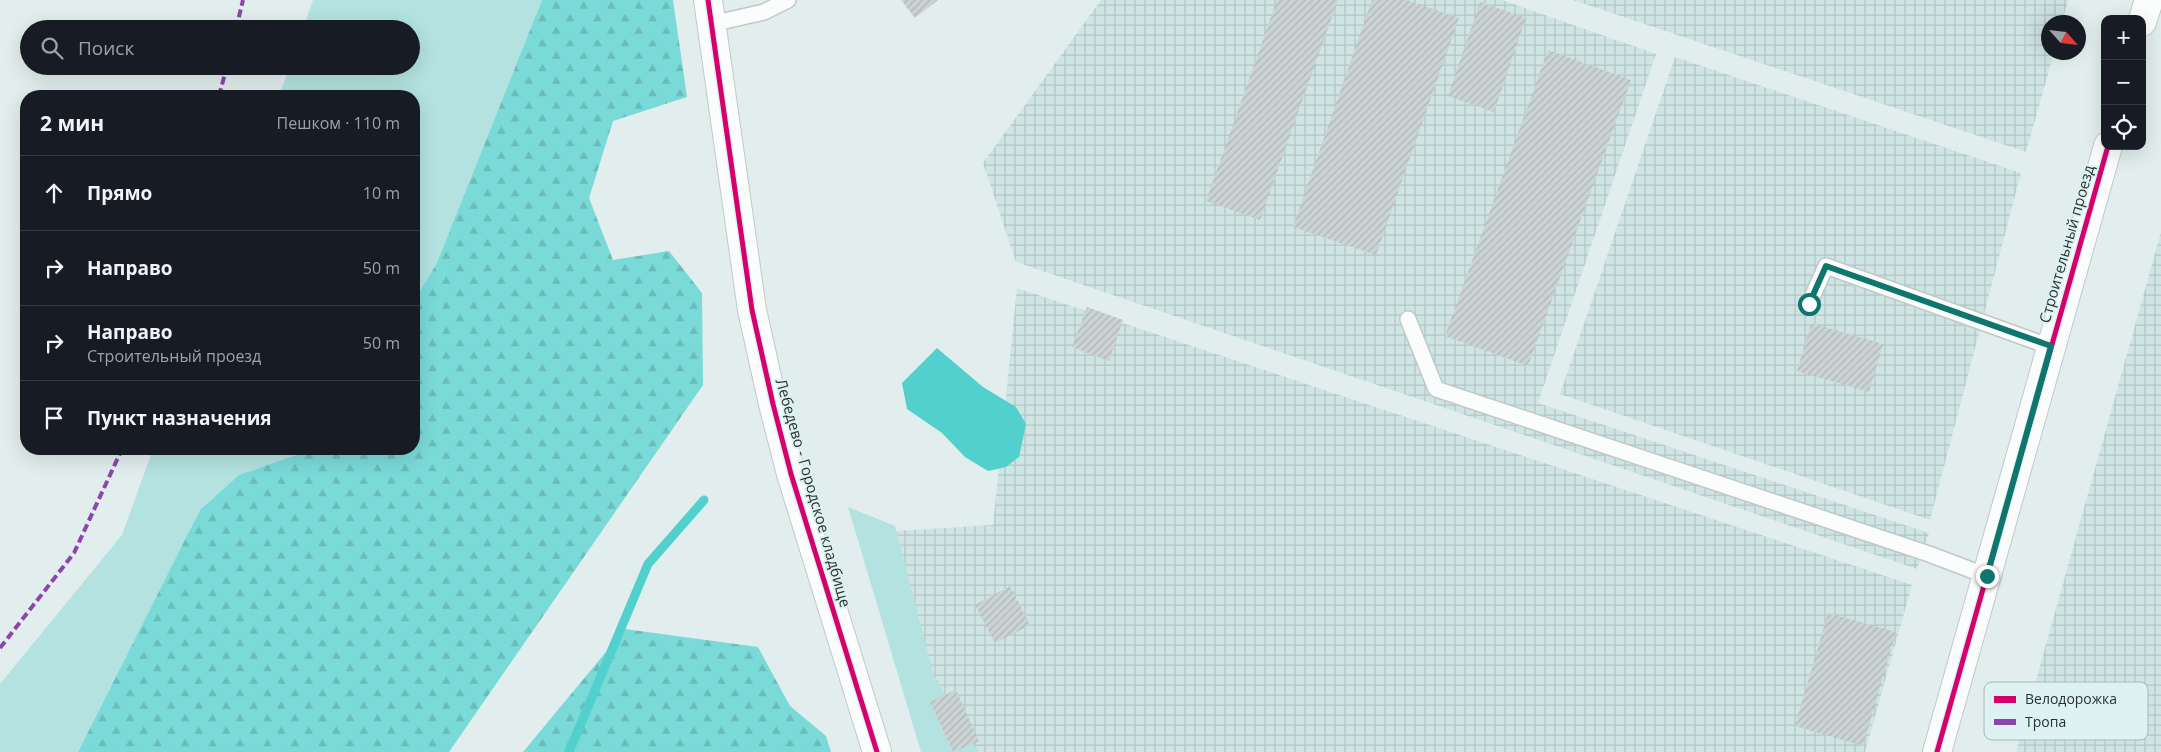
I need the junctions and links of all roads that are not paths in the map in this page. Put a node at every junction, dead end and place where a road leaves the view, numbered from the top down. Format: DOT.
graph roads {
  1 [pos="788,0"];
  2 [pos="2148,0"];
  3 [pos="710,12"];
  4 [pos="2144,15"];
  5 [pos="2107,150"];
  6 [pos="1809,304"];
  7 [pos="1408,319"];
  8 [pos="2051,346"];
  9 [pos="1987,576"];
  10 [pos="877,752"];
  11 [pos="1938,752"];
  1 -- 3 [label="lane"];
  2 -- 4 [label="street"];
  3 -- 10 [label="street, Лебедево - Городское кладбище"];
  5 -- 8 [label="street, Строительный проезд"];
  6 -- 8 [label="lane"];
  7 -- 9 [label="lane"];
  8 -- 9 [label="street, Строительный проезд"];
  9 -- 11 [label="street, Строительный проезд"];
}
